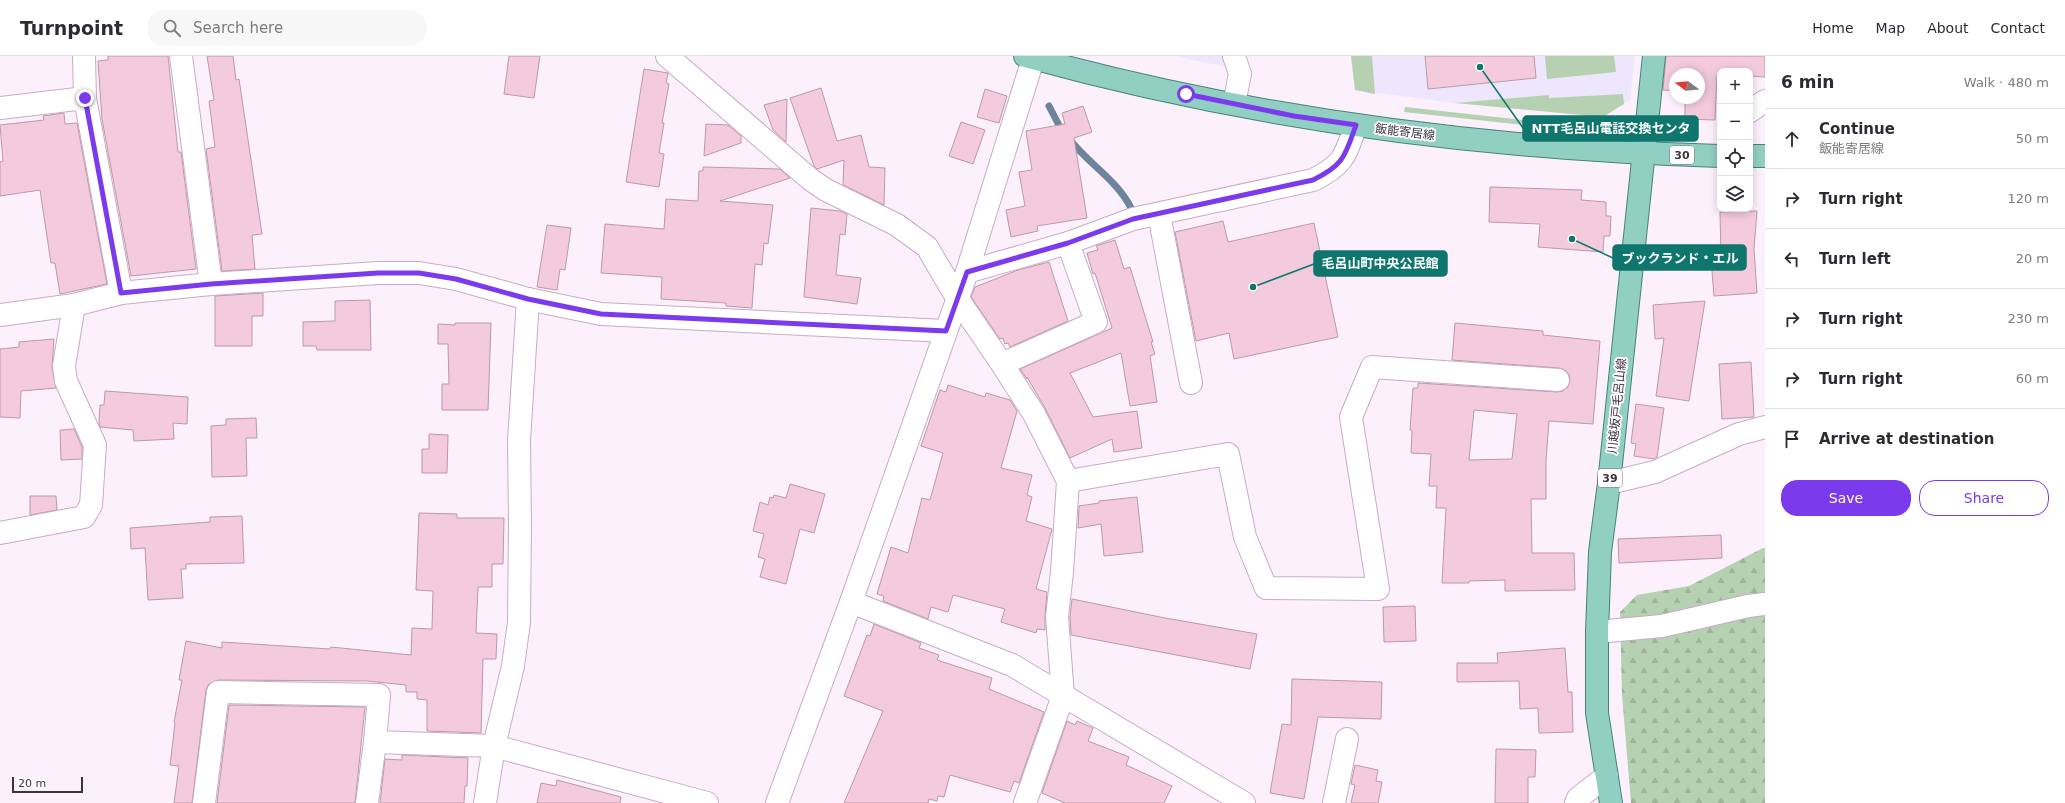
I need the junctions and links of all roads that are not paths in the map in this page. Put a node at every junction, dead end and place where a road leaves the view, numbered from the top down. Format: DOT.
graph roads {
  1 [pos="84,56"];
  2 [pos="180,56"];
  3 [pos="667,56"];
  4 [pos="1234,56"];
  5 [pos="1654,56"];
  6 [pos="1031,57"];
  7 [pos="85,98"];
  8 [pos="1765,101"];
  9 [pos="1234,104"];
  10 [pos="0,108"];
  11 [pos="1753,109"];
  12 [pos="1356,125"];
  13 [pos="1644,154"];
  14 [pos="1717,156"];
  15 [pos="1753,156"];
  16 [pos="1765,156"];
  17 [pos="1159,214"];
  18 [pos="1068,243"];
  19 [pos="967,272"];
  20 [pos="211,284"];
  21 [pos="121,293"];
  22 [pos="957,298"];
  23 [pos="528,299"];
  24 [pos="74,305"];
  25 [pos="0,315"];
  26 [pos="946,331"];
  27 [pos="1002,364"];
  28 [pos="1558,380"];
  29 [pos="1191,383"];
  30 [pos="1765,427"];
  31 [pos="1068,481"];
  32 [pos="1610,483"];
  33 [pos="0,533"];
  34 [pos="851,602"];
  35 [pos="1765,604"];
  36 [pos="1597,632"];
  37 [pos="1063,696"];
  38 [pos="1347,739"];
  39 [pos="376,742"];
  40 [pos="494,746"];
  41 [pos="1607,776"];
  42 [pos="204,803"];
  43 [pos="367,803"];
  44 [pos="486,803"];
  45 [pos="707,803"];
  46 [pos="777,803"];
  47 [pos="1025,803"];
  48 [pos="1244,803"];
  49 [pos="1334,803"];
  50 [pos="1576,803"];
  51 [pos="1610,803"];
  1 -- 7 [label="street"];
  2 -- 20 [label="street"];
  3 -- 22 [label="street"];
  4 -- 9 [label="street"];
  5 -- 13 [label="main road, 川越坂戸毛呂山線 / 39"];
  6 -- 9 [label="main road, 飯能寄居線 / 30"];
  6 -- 19 [label="street"];
  7 -- 10 [label="street"];
  7 -- 21 [label="street"];
  8 -- 11 [label="street"];
  9 -- 12 [label="main road, 飯能寄居線 / 30"];
  12 -- 13 [label="main road, 飯能寄居線 / 30"];
  12 -- 17 [label="street"];
  13 -- 14 [label="main road, 飯能寄居線 / 30"];
  13 -- 32 [label="main road, 川越坂戸毛呂山線 / 39"];
  15 -- 16 [label="main road"];
  17 -- 18 [label="street"];
  17 -- 29 [label="street"];
  18 -- 19 [label="street"];
  18 -- 27 [label="street"];
  19 -- 22 [label="street"];
  20 -- 21 [label="street"];
  20 -- 23 [label="street"];
  21 -- 24 [label="street"];
  22 -- 26 [label="street"];
  22 -- 27 [label="street"];
  23 -- 26 [label="street"];
  23 -- 40 [label="street"];
  24 -- 25 [label="street"];
  24 -- 33 [label="street"];
  26 -- 34 [label="street"];
  27 -- 31 [label="street"];
  28 -- 31 [label="street"];
  30 -- 32 [label="street"];
  31 -- 37 [label="street"];
  32 -- 36 [label="main road, 川越坂戸毛呂山線 / 39"];
  34 -- 37 [label="street"];
  34 -- 46 [label="street"];
  35 -- 36 [label="street"];
  36 -- 41 [label="main road, 川越坂戸毛呂山線 / 39"];
  37 -- 47 [label="street"];
  37 -- 48 [label="street"];
  38 -- 49 [label="street"];
  39 -- 40 [label="street"];
  39 -- 42 [label="street"];
  39 -- 43 [label="street"];
  40 -- 44 [label="street"];
  40 -- 45 [label="street"];
  41 -- 50 [label="street"];
  41 -- 51 [label="main road, 川越坂戸毛呂山線 / 39"];
}
